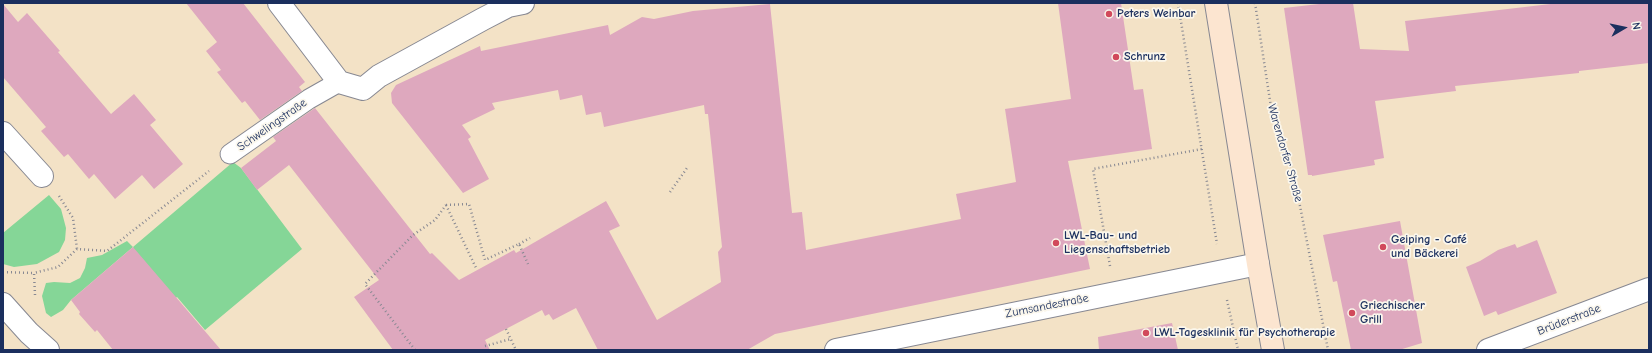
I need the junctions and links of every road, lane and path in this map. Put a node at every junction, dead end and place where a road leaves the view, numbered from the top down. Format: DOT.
graph roads {
  1 [pos="279,3"];
  2 [pos="523,3"];
  3 [pos="1178,3"];
  4 [pos="1216,3"];
  5 [pos="1255,3"];
  6 [pos="481,11"];
  7 [pos="340,82"];
  8 [pos="3,133"];
  9 [pos="1202,149"];
  10 [pos="230,154"];
  11 [pos="687,168"];
  12 [pos="42,176"];
  13 [pos="670,192"];
  14 [pos="446,205"];
  15 [pos="530,238"];
  16 [pos="519,244"];
  17 [pos="77,249"];
  18 [pos="528,264"];
  19 [pos="1258,264"];
  20 [pos="477,270"];
  21 [pos="3,272"];
  22 [pos="1222,272"];
  23 [pos="34,273"];
  24 [pos="1649,289"];
  25 [pos="1115,292"];
  26 [pos="3,304"];
  27 [pos="506,329"];
  28 [pos="29,333"];
  29 [pos="511,339"];
  30 [pos="484,346"];
  31 [pos="48,350"];
  32 [pos="415,350"];
  33 [pos="516,350"];
  34 [pos="836,350"];
  35 [pos="1238,350"];
  36 [pos="1273,350"];
  37 [pos="1328,350"];
  38 [pos="1488,350"];
  1 -- 7 [label="street"];
  2 -- 6 [label="street"];
  3 -- 9 [label="path"];
  4 -- 19 [label="main road"];
  5 -- 37 [label="path, Warendorfer Straße"];
  6 -- 7 [label="street"];
  7 -- 10 [label="lane, Schwelingstraße"];
  8 -- 12 [label="street"];
  9 -- 22 [label="path"];
  9 -- 25 [label="path"];
  10 -- 17 [label="path, Schwelingstraße"];
  11 -- 13 [label="path"];
  12 -- 17 [label="path"];
  14 -- 16 [label="path"];
  14 -- 20 [label="path"];
  14 -- 32 [label="path"];
  15 -- 16 [label="path"];
  16 -- 18 [label="path"];
  17 -- 23 [label="path"];
  19 -- 22 [label="street, Zumsandestraße"];
  19 -- 36 [label="main road"];
  21 -- 23 [label="path"];
  22 -- 25 [label="street, Zumsandestraße"];
  22 -- 35 [label="path"];
  23 -- 28 [label="path"];
  24 -- 38 [label="street, Brüderstraße"];
  25 -- 34 [label="street, Zumsandestraße"];
  26 -- 28 [label="street"];
  27 -- 29 [label="path"];
  28 -- 31 [label="street"];
  29 -- 30 [label="path"];
  29 -- 33 [label="path"];
}
